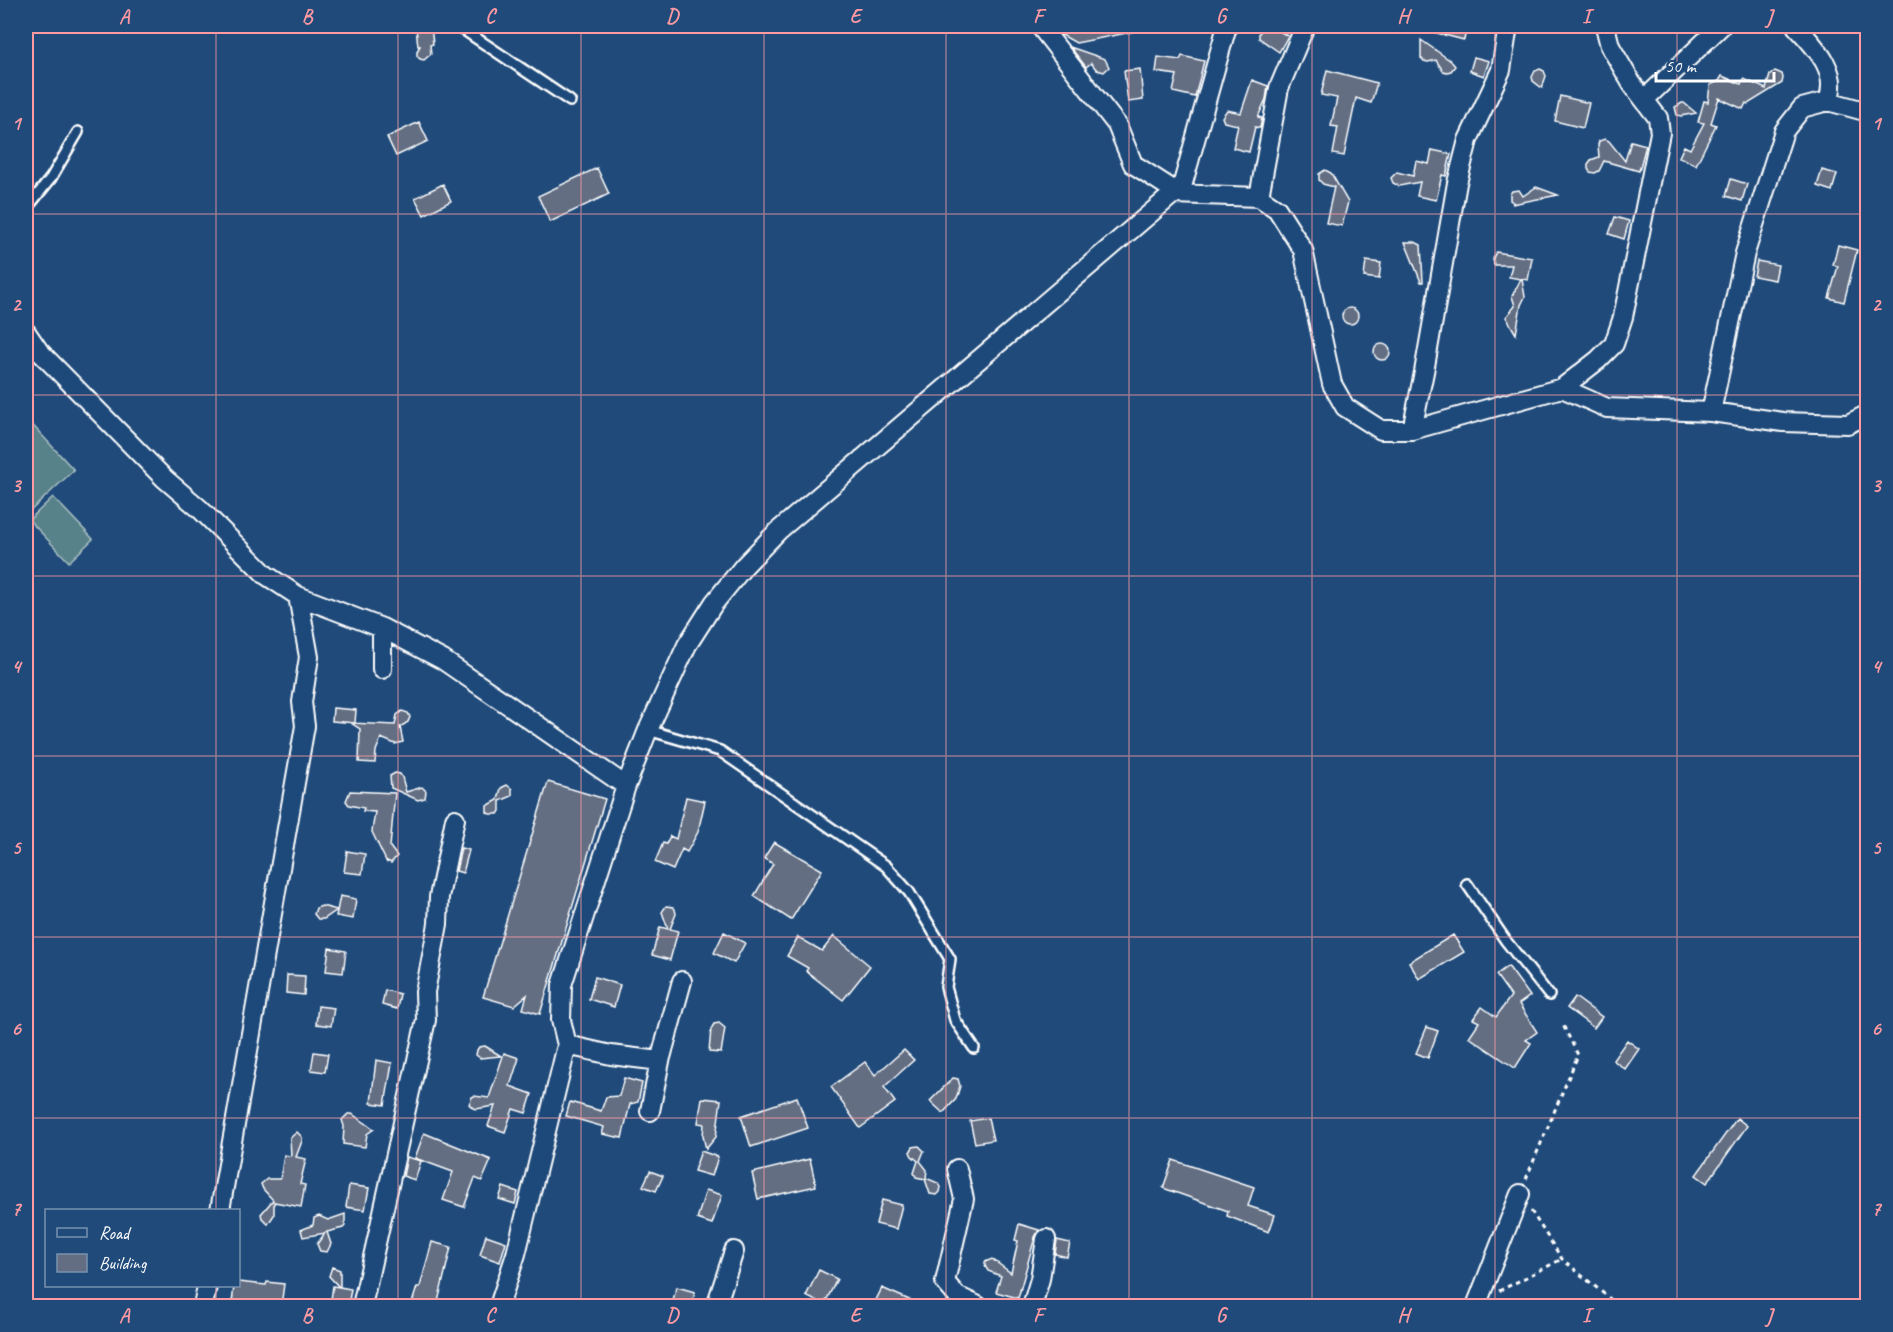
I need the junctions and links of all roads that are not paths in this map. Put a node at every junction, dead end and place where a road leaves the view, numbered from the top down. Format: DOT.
graph roads {
  1 [pos="458,26"];
  2 [pos="1040,26"];
  3 [pos="1227,26"];
  4 [pos="1305,26"];
  5 [pos="1508,26"];
  6 [pos="1605,26"];
  7 [pos="1721,26"];
  8 [pos="1796,26"];
  9 [pos="1644,100"];
  10 [pos="570,101"];
  11 [pos="1828,101"];
  12 [pos="1868,112"];
  13 [pos="78,132"];
  14 [pos="1173,194"];
  15 [pos="1259,197"];
  16 [pos="26,209"];
  17 [pos="26,332"];
  18 [pos="1562,388"];
  19 [pos="1711,412"];
  20 [pos="1868,414"];
  21 [pos="1412,430"];
  22 [pos="298,596"];
  23 [pos="382,628"];
  24 [pos="382,669"];
  25 [pos="648,730"];
  26 [pos="626,786"];
  27 [pos="455,819"];
  28 [pos="1467,884"];
  29 [pos="682,981"];
  30 [pos="1549,995"];
  31 [pos="567,1045"];
  32 [pos="974,1048"];
  33 [pos="660,1061"];
  34 [pos="650,1111"];
  35 [pos="957,1169"];
  36 [pos="1520,1194"];
  37 [pos="220,1209"];
  38 [pos="1046,1239"];
  39 [pos="734,1251"];
  40 [pos="207,1287"];
  41 [pos="1476,1304"];
  42 [pos="203,1306"];
  43 [pos="362,1306"];
  44 [pos="499,1306"];
  45 [pos="716,1306"];
  46 [pos="978,1306"];
  47 [pos="1032,1306"];
  1 -- 10 [label="lane"];
  2 -- 14 [label="street"];
  3 -- 14 [label="street"];
  4 -- 15 [label="street"];
  5 -- 21 [label="street"];
  6 -- 9 [label="street"];
  7 -- 9 [label="street"];
  8 -- 11 [label="street"];
  9 -- 18 [label="street"];
  11 -- 12 [label="street"];
  11 -- 19 [label="street"];
  13 -- 16 [label="lane"];
  14 -- 15 [label="street"];
  14 -- 25 [label="street"];
  15 -- 21 [label="street"];
  17 -- 22 [label="street"];
  18 -- 19 [label="street"];
  18 -- 21 [label="street"];
  19 -- 20 [label="street"];
  22 -- 23 [label="street"];
  22 -- 37 [label="street"];
  23 -- 24 [label="street"];
  23 -- 26 [label="street"];
  25 -- 26 [label="street"];
  25 -- 32 [label="lane"];
  26 -- 31 [label="street"];
  27 -- 43 [label="street"];
  28 -- 30 [label="lane"];
  29 -- 33 [label="street"];
  31 -- 33 [label="street"];
  31 -- 44 [label="street"];
  33 -- 34 [label="street"];
  35 -- 46 [label="street"];
  36 -- 41 [label="street"];
  38 -- 47 [label="street"];
  39 -- 45 [label="street"];
  40 -- 42 [label="street"];
}
